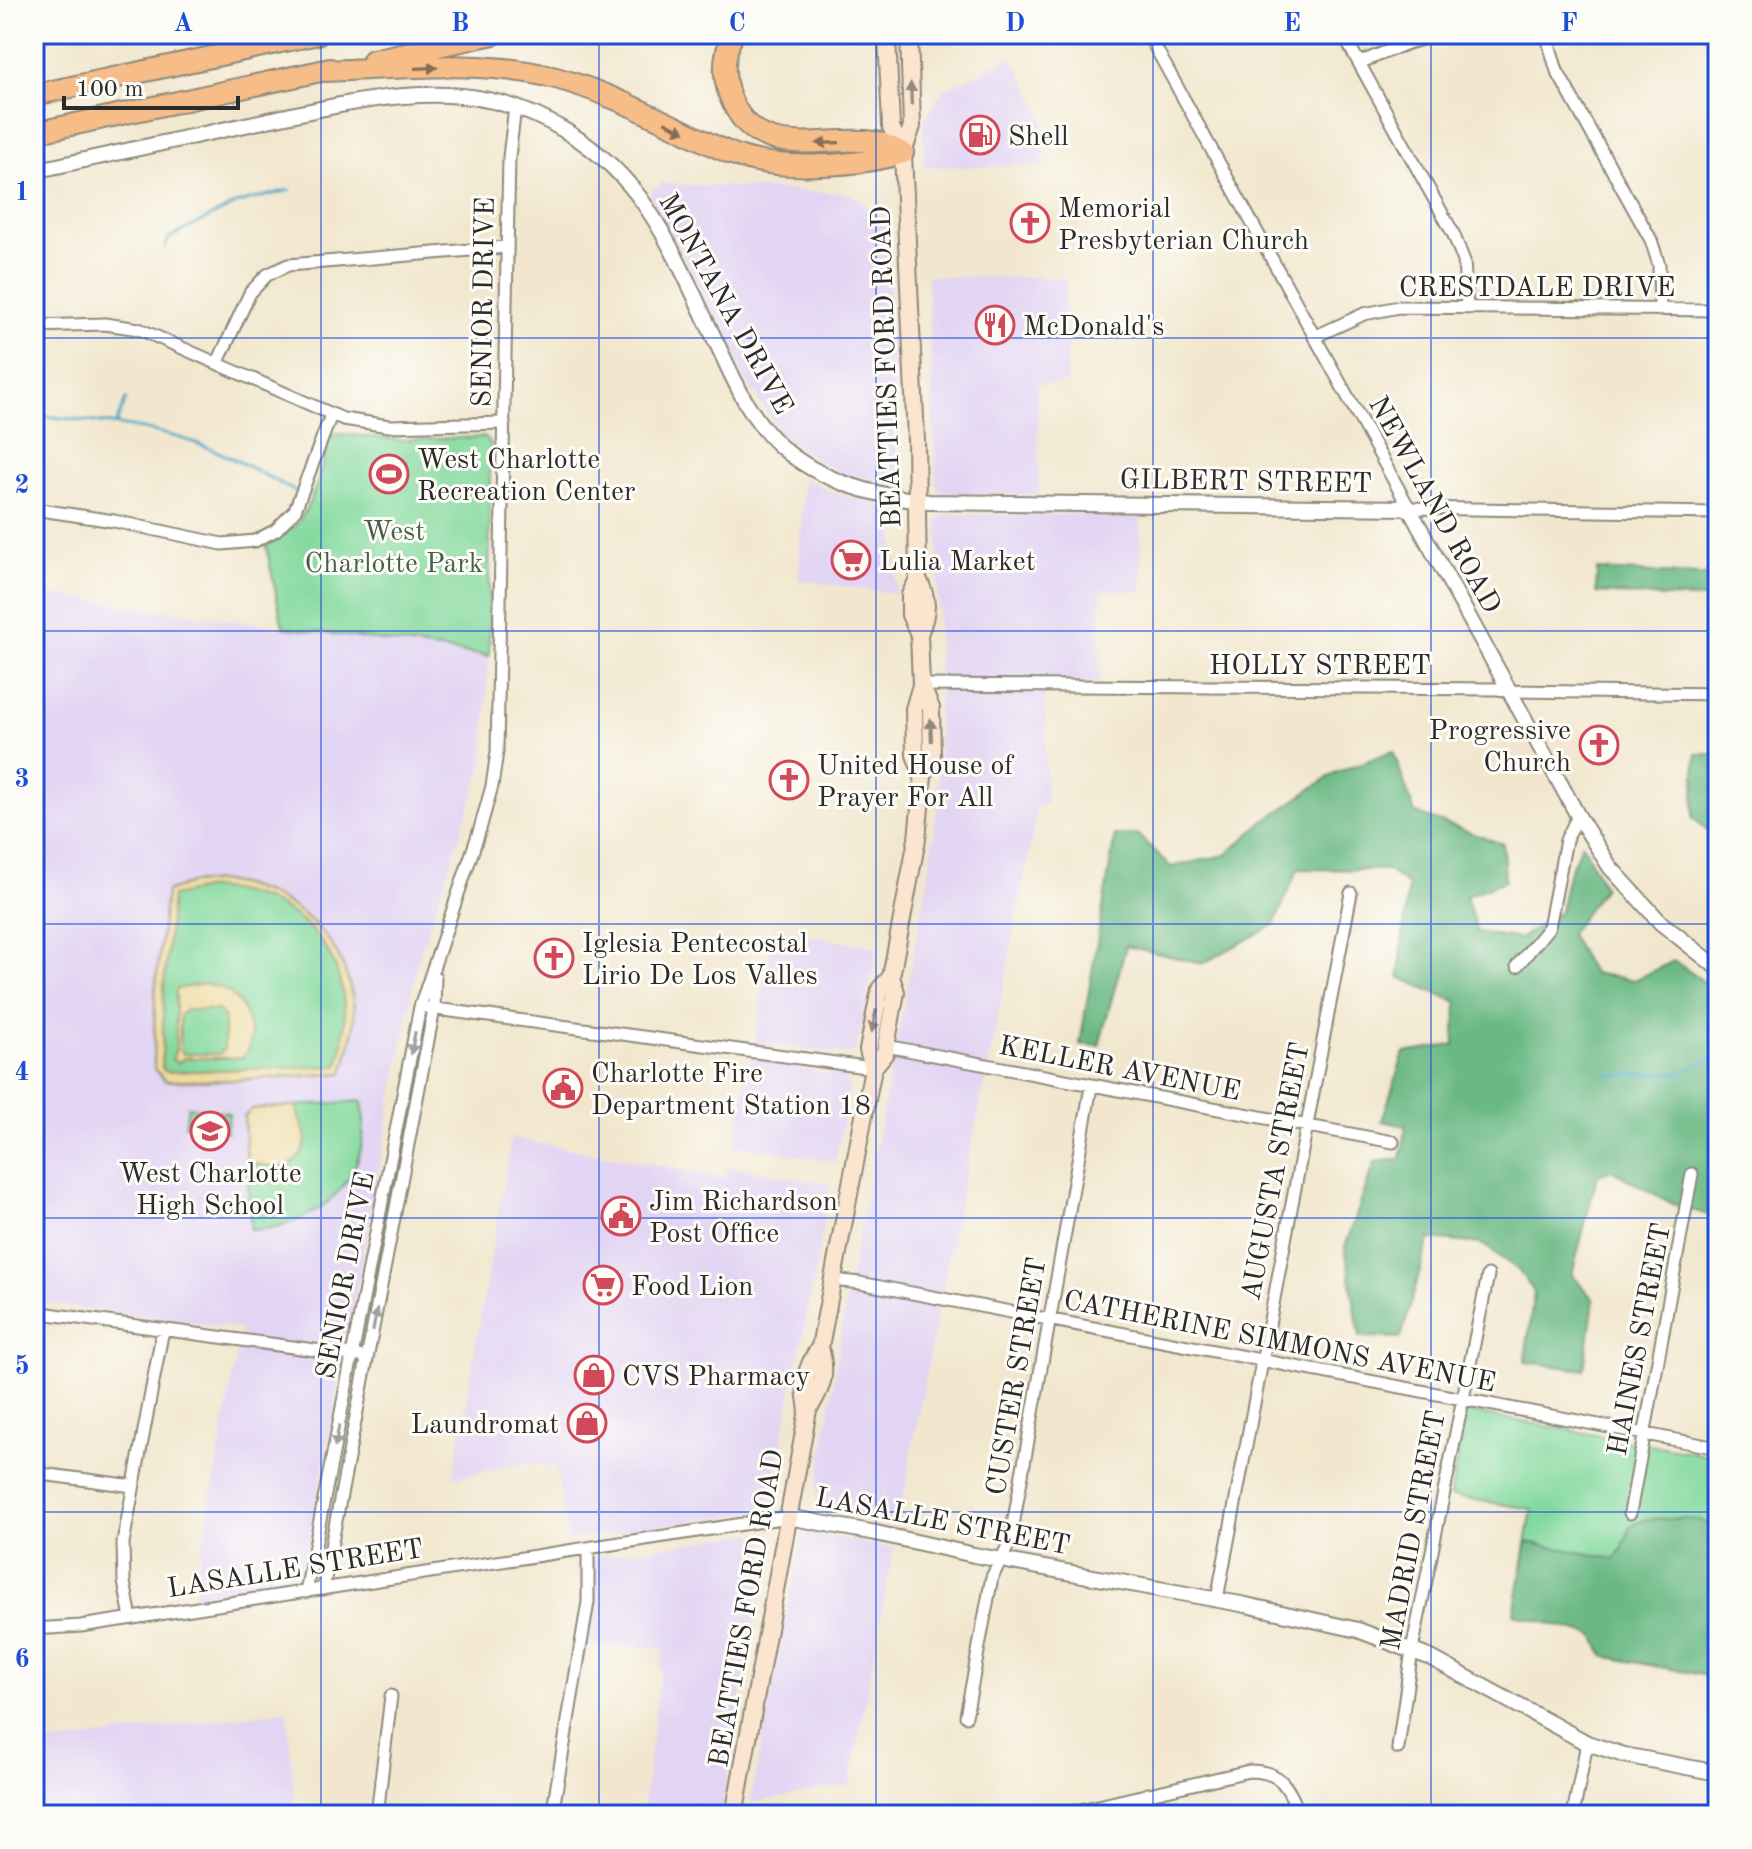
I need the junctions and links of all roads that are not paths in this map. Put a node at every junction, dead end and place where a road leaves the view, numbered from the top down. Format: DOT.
graph roads {
  1 [pos="269,34"];
  2 [pos="318,34"];
  3 [pos="494,34"];
  4 [pos="733,34"];
  5 [pos="887,34"];
  6 [pos="909,34"];
  7 [pos="1148,34"];
  8 [pos="1343,34"];
  9 [pos="1439,34"];
  10 [pos="1546,34"];
  11 [pos="217,56"];
  12 [pos="1359,63"];
  13 [pos="320,71"];
  14 [pos="34,95"];
  15 [pos="515,107"];
  16 [pos="34,133"];
  17 [pos="903,153"];
  18 [pos="34,171"];
  19 [pos="507,247"];
  20 [pos="1467,308"];
  21 [pos="1660,310"];
  22 [pos="1718,310"];
  23 [pos="34,326"];
  24 [pos="1314,337"];
  25 [pos="218,362"];
  26 [pos="331,415"];
  27 [pos="504,423"];
  28 [pos="917,500"];
  29 [pos="1409,508"];
  30 [pos="34,509"];
  31 [pos="1718,513"];
  32 [pos="921,685"];
  33 [pos="1510,691"];
  34 [pos="1718,694"];
  35 [pos="1578,816"];
  36 [pos="1351,893"];
  37 [pos="1517,966"];
  38 [pos="435,968"];
  39 [pos="1718,968"];
  40 [pos="891,977"];
  41 [pos="420,1007"];
  42 [pos="434,1009"];
  43 [pos="886,1046"];
  44 [pos="873,1068"];
  45 [pos="1091,1087"];
  46 [pos="1307,1126"];
  47 [pos="1393,1142"];
  48 [pos="1692,1174"];
  49 [pos="1488,1275"];
  50 [pos="833,1280"];
  51 [pos="34,1312"];
  52 [pos="1048,1319"];
  53 [pos="163,1329"];
  54 [pos="353,1355"];
  55 [pos="368,1357"];
  56 [pos="1262,1362"];
  57 [pos="1462,1400"];
  58 [pos="1644,1434"];
  59 [pos="1718,1448"];
  60 [pos="34,1473"];
  61 [pos="133,1486"];
  62 [pos="1630,1513"];
  63 [pos="788,1517"];
  64 [pos="588,1549"];
  65 [pos="1000,1560"];
  66 [pos="323,1589"];
  67 [pos="306,1592"];
  68 [pos="1217,1599"];
  69 [pos="131,1618"];
  70 [pos="34,1629"];
  71 [pos="1412,1650"];
  72 [pos="391,1696"];
  73 [pos="966,1716"];
  74 [pos="1587,1743"];
  75 [pos="1398,1748"];
  76 [pos="1718,1773"];
  77 [pos="1148,1794"];
  78 [pos="377,1815"];
  79 [pos="552,1815"];
  80 [pos="734,1815"];
  81 [pos="1059,1815"];
  82 [pos="1146,1815"];
  83 [pos="1300,1815"];
  84 [pos="1573,1815"];
  1 -- 11 [label="highway"];
  2 -- 11 [label="highway"];
  3 -- 13 [label="highway"];
  17 -- 4 [label="highway, one-way"];
  5 -- 17 [label="main road, BEATTIES FORD ROAD"];
  17 -- 6 [label="main road, BEATTIES FORD ROAD, one-way"];
  7 -- 24 [label="street, NEWLAND ROAD"];
  8 -- 12 [label="street"];
  9 -- 12 [label="street"];
  10 -- 21 [label="street"];
  11 -- 14 [label="highway"];
  12 -- 20 [label="street"];
  13 -- 16 [label="highway"];
  13 -- 17 [label="highway, one-way"];
  15 -- 18 [label="street, MONTANA DRIVE"];
  15 -- 19 [label="street, SENIOR DRIVE"];
  15 -- 28 [label="street, MONTANA DRIVE"];
  17 -- 28 [label="main road, BEATTIES FORD ROAD"];
  19 -- 25 [label="street"];
  19 -- 27 [label="street, SENIOR DRIVE"];
  20 -- 21 [label="street, CRESTDALE DRIVE"];
  20 -- 24 [label="street, CRESTDALE DRIVE"];
  21 -- 22 [label="street, CRESTDALE DRIVE"];
  23 -- 25 [label="street"];
  24 -- 29 [label="street, NEWLAND ROAD"];
  25 -- 26 [label="street"];
  26 -- 27 [label="street"];
  26 -- 30 [label="street"];
  27 -- 38 [label="street, SENIOR DRIVE"];
  28 -- 29 [label="street, GILBERT STREET"];
  28 -- 32 [label="main road, BEATTIES FORD ROAD"];
  29 -- 31 [label="street, GILBERT STREET"];
  29 -- 33 [label="street, NEWLAND ROAD"];
  32 -- 33 [label="street, HOLLY STREET"];
  32 -- 40 [label="main road, BEATTIES FORD ROAD"];
  33 -- 34 [label="street, HOLLY STREET"];
  33 -- 35 [label="street, NEWLAND ROAD"];
  35 -- 37 [label="street"];
  35 -- 39 [label="street, NEWLAND ROAD"];
  36 -- 46 [label="street, AUGUSTA STREET"];
  38 -- 41 [label="street, SENIOR DRIVE"];
  38 -- 42 [label="street, SENIOR DRIVE"];
  40 -- 43 [label="main road, BEATTIES FORD ROAD"];
  40 -- 44 [label="main road, BEATTIES FORD ROAD, one-way"];
  41 -- 42 [label="street"];
  41 -- 54 [label="street, SENIOR DRIVE, one-way"];
  42 -- 44 [label="street"];
  55 -- 42 [label="street, SENIOR DRIVE, one-way"];
  43 -- 44 [label="main road, BEATTIES FORD ROAD"];
  43 -- 45 [label="street, KELLER AVENUE"];
  44 -- 50 [label="main road, BEATTIES FORD ROAD"];
  45 -- 46 [label="street, KELLER AVENUE"];
  45 -- 52 [label="street, CUSTER STREET"];
  46 -- 47 [label="street, KELLER AVENUE"];
  46 -- 56 [label="street, AUGUSTA STREET"];
  48 -- 58 [label="street, HAINES STREET"];
  49 -- 57 [label="street, MADRID STREET"];
  50 -- 52 [label="street, CATHERINE SIMMONS AVENUE"];
  50 -- 63 [label="main road, BEATTIES FORD ROAD"];
  51 -- 53 [label="street"];
  52 -- 56 [label="street, CATHERINE SIMMONS AVENUE"];
  52 -- 65 [label="street, CUSTER STREET"];
  53 -- 54 [label="street"];
  53 -- 61 [label="street"];
  54 -- 55 [label="street"];
  54 -- 67 [label="street, SENIOR DRIVE, one-way"];
  55 -- 66 [label="street, SENIOR DRIVE"];
  56 -- 57 [label="street, CATHERINE SIMMONS AVENUE"];
  56 -- 68 [label="street, AUGUSTA STREET"];
  57 -- 58 [label="street, CATHERINE SIMMONS AVENUE"];
  57 -- 71 [label="street, MADRID STREET"];
  58 -- 59 [label="street, CATHERINE SIMMONS AVENUE"];
  58 -- 62 [label="street, HAINES STREET"];
  60 -- 61 [label="street"];
  61 -- 69 [label="street"];
  63 -- 64 [label="street, LASALLE STREET"];
  63 -- 65 [label="street, LASALLE STREET"];
  63 -- 80 [label="main road, BEATTIES FORD ROAD"];
  64 -- 66 [label="street, LASALLE STREET"];
  64 -- 79 [label="street"];
  65 -- 68 [label="street, LASALLE STREET"];
  65 -- 73 [label="street, CUSTER STREET"];
  66 -- 67 [label="street, LASALLE STREET"];
  67 -- 69 [label="street, LASALLE STREET"];
  68 -- 71 [label="street, LASALLE STREET"];
  69 -- 70 [label="street, LASALLE STREET"];
  71 -- 74 [label="street, LASALLE STREET"];
  71 -- 75 [label="street, MADRID STREET"];
  72 -- 78 [label="street"];
  74 -- 76 [label="street, LASALLE STREET"];
  74 -- 84 [label="street"];
  77 -- 81 [label="street"];
  77 -- 82 [label="street"];
  77 -- 83 [label="street"];
}
